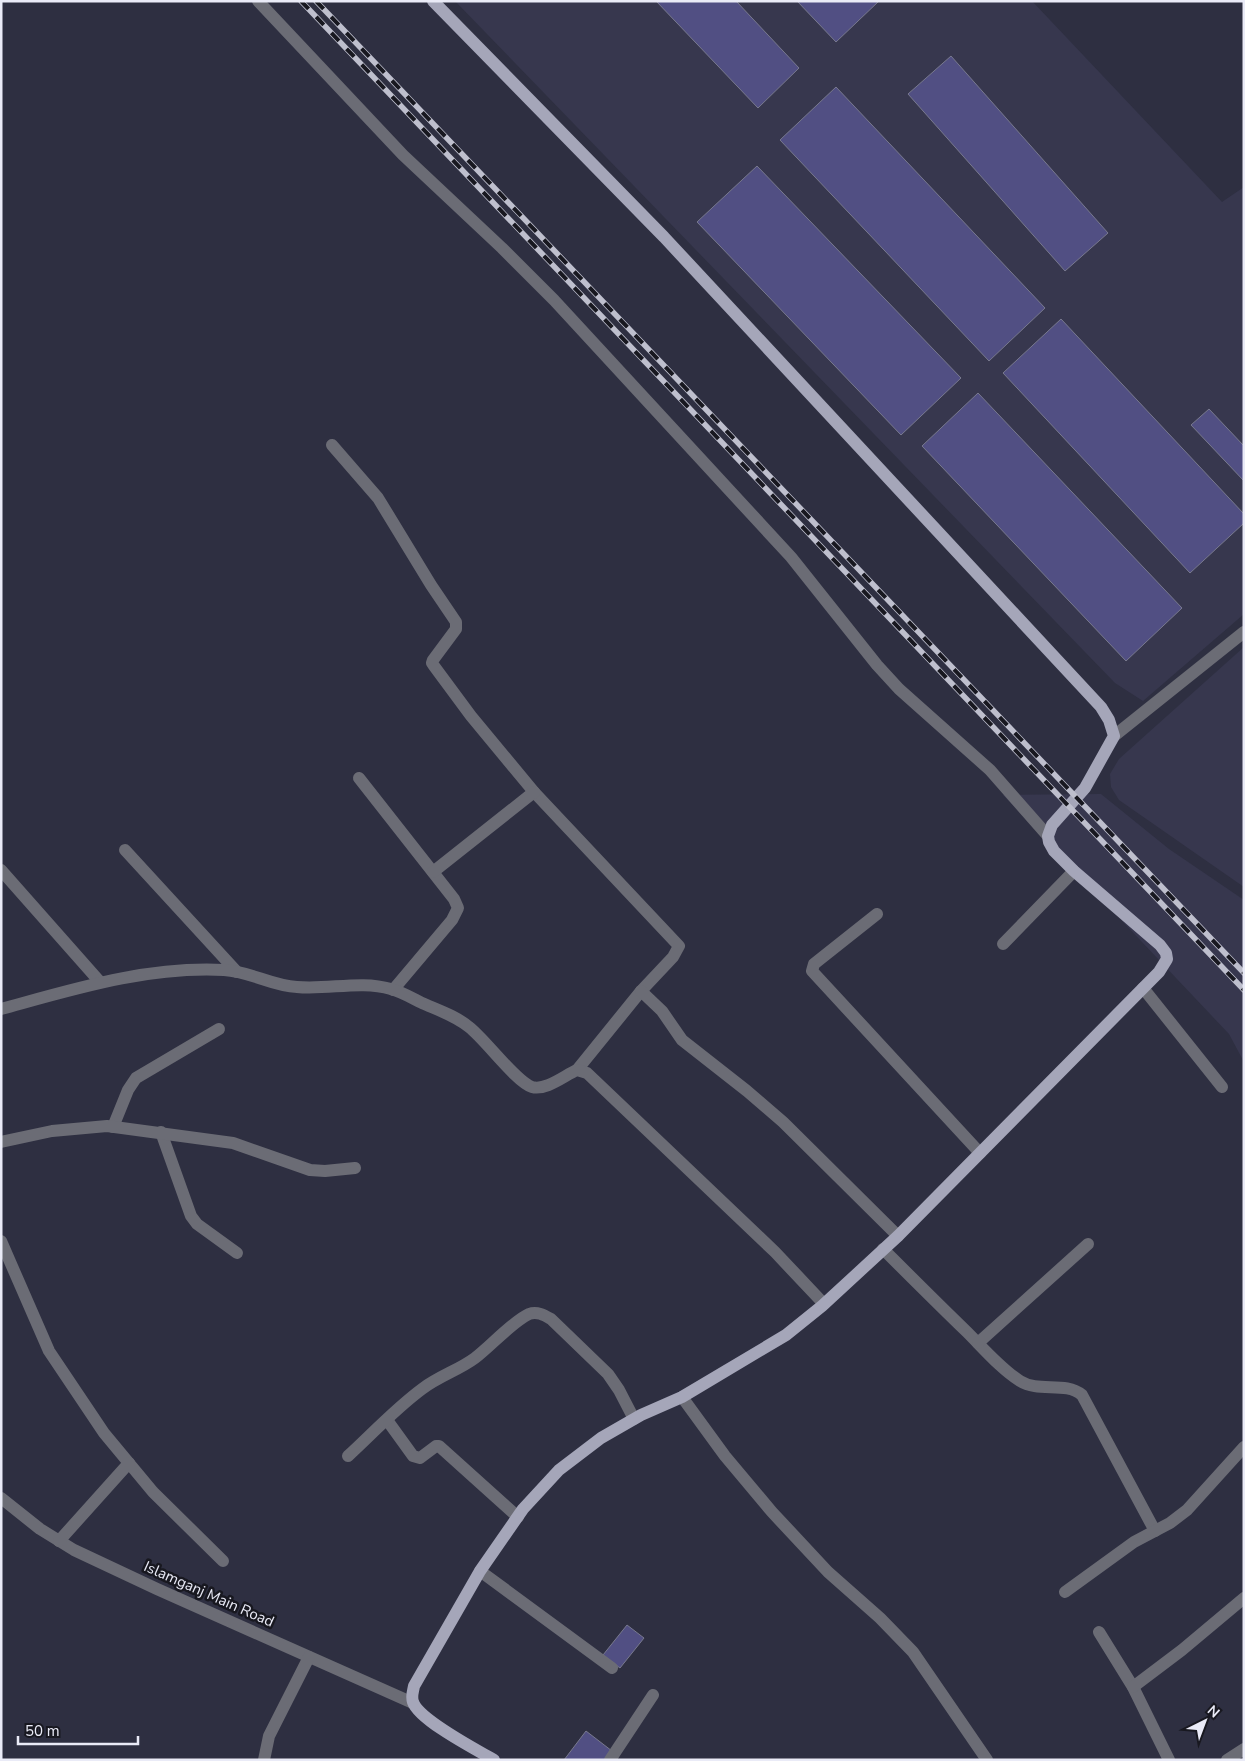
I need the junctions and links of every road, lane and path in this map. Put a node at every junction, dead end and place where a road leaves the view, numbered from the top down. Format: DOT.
graph roads {
  1 [pos="258,1"];
  2 [pos="432,1"];
  3 [pos="332,445"];
  4 [pos="1244,632"];
  5 [pos="1114,736"];
  6 [pos="359,778"];
  7 [pos="534,792"];
  8 [pos="1048,836"];
  9 [pos="125,850"];
  10 [pos="1,870"];
  11 [pos="1074,871"];
  12 [pos="433,872"];
  13 [pos="877,914"];
  14 [pos="1003,944"];
  15 [pos="237,972"];
  16 [pos="100,982"];
  17 [pos="1143,988"];
  18 [pos="393,990"];
  19 [pos="641,991"];
  20 [pos="1,1009"];
  21 [pos="219,1029"];
  22 [pos="577,1070"];
  23 [pos="1222,1087"];
  24 [pos="113,1127"];
  25 [pos="161,1132"];
  26 [pos="1,1142"];
  27 [pos="980,1153"];
  28 [pos="355,1168"];
  29 [pos="898,1236"];
  30 [pos="1,1241"];
  31 [pos="1088,1244"];
  32 [pos="884,1249"];
  33 [pos="237,1253"];
  34 [pos="5,1259"];
  35 [pos="824,1304"];
  36 [pos="978,1343"];
  37 [pos="682,1397"];
  38 [pos="634,1419"];
  39 [pos="387,1420"];
  40 [pos="1244,1447"];
  41 [pos="348,1456"];
  42 [pos="129,1463"];
  43 [pos="1,1498"];
  44 [pos="518,1517"];
  45 [pos="1156,1531"];
  46 [pos="59,1540"];
  47 [pos="223,1561"];
  48 [pos="480,1571"];
  49 [pos="1065,1592"];
  50 [pos="1244,1598"];
  51 [pos="1099,1632"];
  52 [pos="309,1657"];
  53 [pos="612,1668"];
  54 [pos="1133,1687"];
  55 [pos="653,1696"];
  56 [pos="413,1703"];
  57 [pos="1244,1749"];
  58 [pos="264,1760"];
  59 [pos="494,1760"];
  60 [pos="610,1760"];
  61 [pos="987,1760"];
  62 [pos="1169,1760"];
  63 [pos="1227,1760"];
  1 -- 8 [label="street"];
  2 -- 5 [label="main road"];
  3 -- 7 [label="street"];
  4 -- 5 [label="street"];
  5 -- 8 [label="main road"];
  6 -- 12 [label="street"];
  7 -- 12 [label="street"];
  7 -- 19 [label="street"];
  8 -- 11 [label="main road"];
  9 -- 15 [label="street"];
  10 -- 16 [label="street"];
  11 -- 14 [label="street"];
  11 -- 17 [label="main road"];
  12 -- 18 [label="street"];
  13 -- 27 [label="street"];
  15 -- 16 [label="street"];
  15 -- 18 [label="street"];
  16 -- 20 [label="street"];
  17 -- 23 [label="street"];
  17 -- 27 [label="main road"];
  18 -- 22 [label="street"];
  19 -- 22 [label="street"];
  19 -- 29 [label="street"];
  21 -- 24 [label="street"];
  22 -- 35 [label="street"];
  24 -- 25 [label="street"];
  24 -- 26 [label="street"];
  25 -- 28 [label="street"];
  25 -- 33 [label="street"];
  27 -- 29 [label="main road"];
  29 -- 32 [label="main road"];
  30 -- 34 [label="street"];
  31 -- 36 [label="street"];
  32 -- 35 [label="main road"];
  32 -- 36 [label="street"];
  34 -- 42 [label="street"];
  35 -- 37 [label="main road"];
  36 -- 45 [label="street"];
  37 -- 38 [label="main road"];
  37 -- 61 [label="street"];
  38 -- 39 [label="street"];
  38 -- 44 [label="main road"];
  39 -- 41 [label="street"];
  39 -- 44 [label="street"];
  40 -- 45 [label="street"];
  42 -- 46 [label="street"];
  42 -- 47 [label="street"];
  43 -- 46 [label="street, Islamganj Main Road"];
  44 -- 48 [label="main road"];
  45 -- 49 [label="street"];
  46 -- 52 [label="street, Islamganj Main Road"];
  48 -- 53 [label="street"];
  48 -- 56 [label="main road"];
  50 -- 54 [label="street"];
  51 -- 54 [label="street"];
  52 -- 56 [label="street, Islamganj Main Road"];
  52 -- 58 [label="street"];
  54 -- 62 [label="street"];
  55 -- 60 [label="street"];
  56 -- 59 [label="main road"];
  57 -- 63 [label="street"];
}
